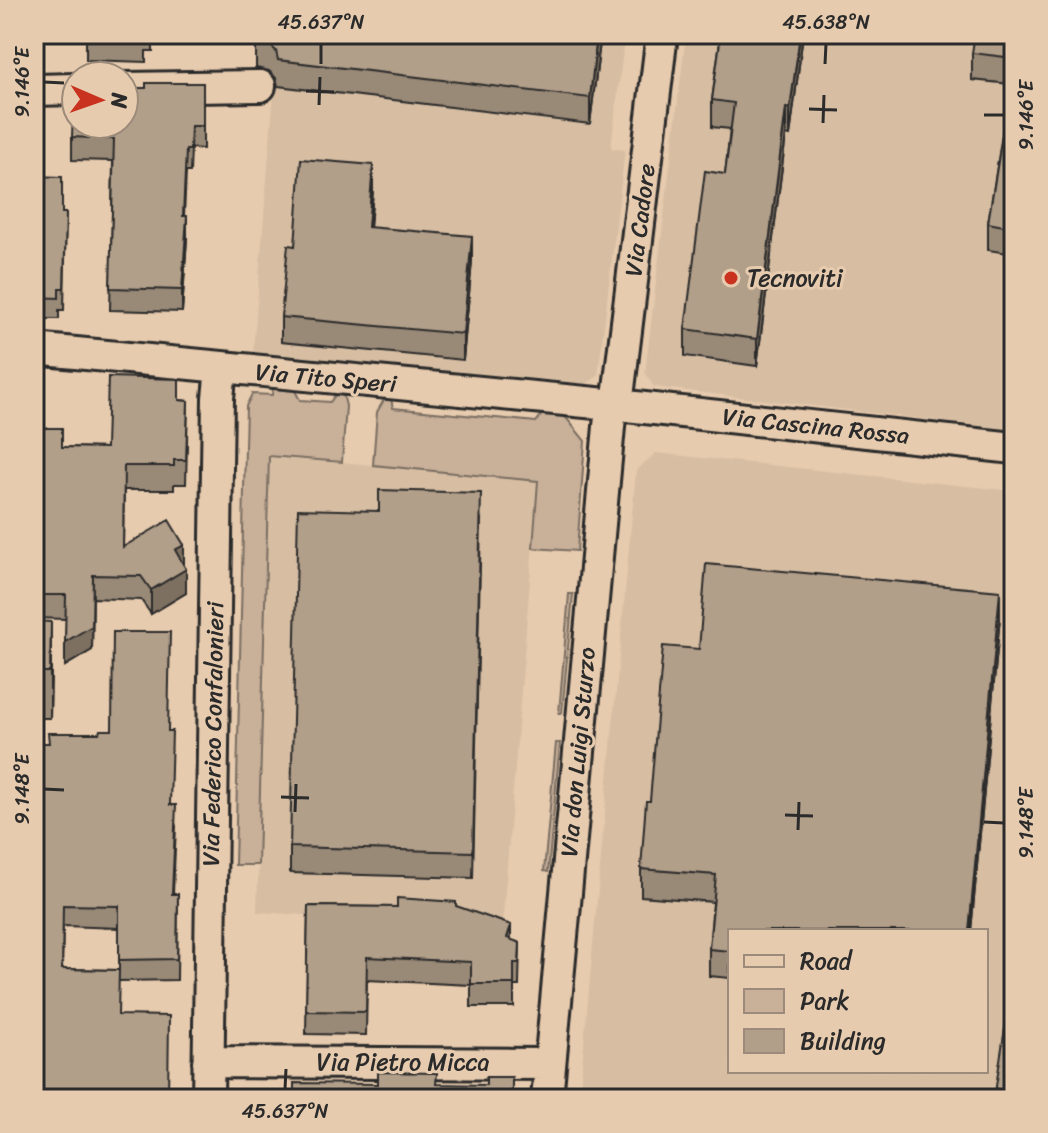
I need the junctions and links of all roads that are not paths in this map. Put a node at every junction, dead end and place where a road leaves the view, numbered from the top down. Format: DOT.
graph roads {
  1 [pos="662,34"];
  2 [pos="260,86"];
  3 [pos="140,88"];
  4 [pos="60,89"];
  5 [pos="34,90"];
  6 [pos="34,349"];
  7 [pos="221,368"];
  8 [pos="614,405"];
  9 [pos="1014,448"];
  10 [pos="208,1062"];
  11 [pos="550,1064"];
  12 [pos="208,1099"];
  13 [pos="547,1099"];
  1 -- 8 [label="street, Via Cadore"];
  2 -- 3 [label="street"];
  4 -- 5 [label="street"];
  6 -- 7 [label="street, Via Tito Speri"];
  7 -- 8 [label="street, Via Tito Speri"];
  7 -- 10 [label="street, Via Federico Confalonieri"];
  8 -- 9 [label="street, Via Cascina Rossa"];
  8 -- 11 [label="street, Via don Luigi Sturzo"];
  10 -- 11 [label="street, Via Pietro Micca"];
  10 -- 12 [label="street, Via Federico Confalonieri"];
  11 -- 13 [label="street, Via don Luigi Sturzo"];
}
